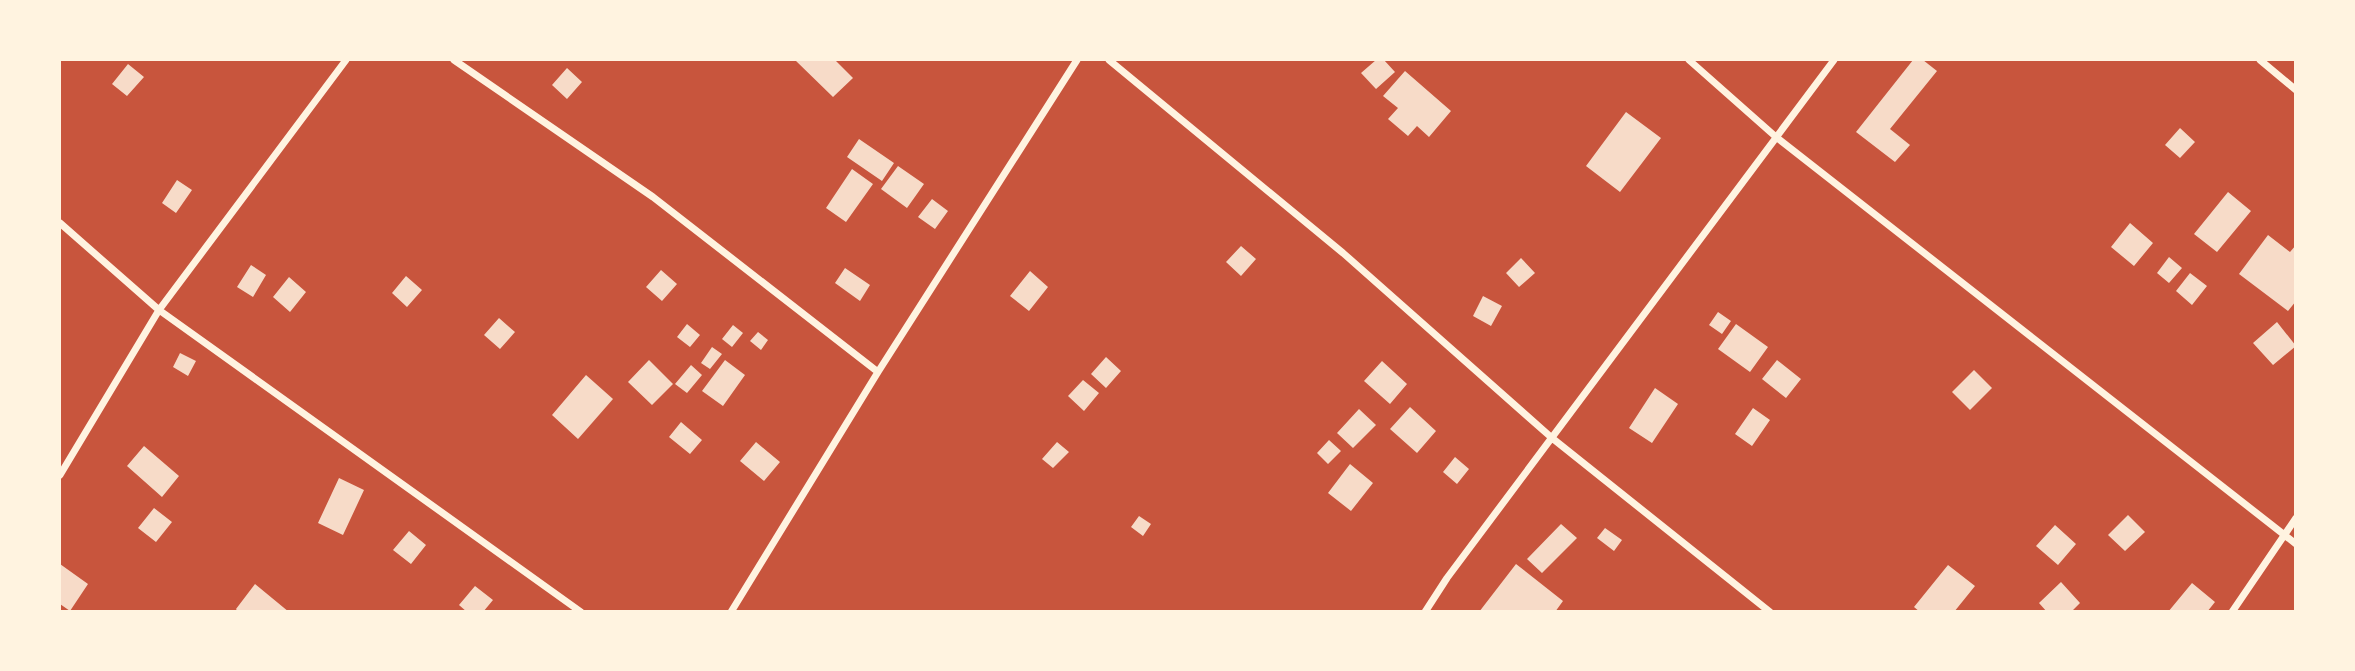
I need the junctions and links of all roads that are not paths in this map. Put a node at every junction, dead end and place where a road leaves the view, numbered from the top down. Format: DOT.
graph roads {
  1 [pos="346,60"];
  2 [pos="454,60"];
  3 [pos="1077,60"];
  4 [pos="1109,60"];
  5 [pos="1689,60"];
  6 [pos="1834,60"];
  7 [pos="2260,60"];
  8 [pos="2295,90"];
  9 [pos="1776,137"];
  10 [pos="60,223"];
  11 [pos="159,310"];
  12 [pos="878,372"];
  13 [pos="1552,438"];
  14 [pos="60,475"];
  15 [pos="2295,518"];
  16 [pos="2284,534"];
  17 [pos="2295,544"];
  18 [pos="581,611"];
  19 [pos="731,611"];
  20 [pos="1425,611"];
  21 [pos="1770,611"];
  22 [pos="2232,611"];
  1 -- 11 [label="street"];
  2 -- 12 [label="street"];
  3 -- 12 [label="street"];
  4 -- 13 [label="street"];
  5 -- 9 [label="street"];
  6 -- 9 [label="street"];
  7 -- 8 [label="street"];
  9 -- 13 [label="street"];
  9 -- 16 [label="street"];
  10 -- 11 [label="street"];
  11 -- 14 [label="street"];
  11 -- 18 [label="street"];
  12 -- 19 [label="street"];
  13 -- 20 [label="street"];
  13 -- 21 [label="street"];
  15 -- 16 [label="street"];
  16 -- 17 [label="street"];
  16 -- 22 [label="street"];
}
